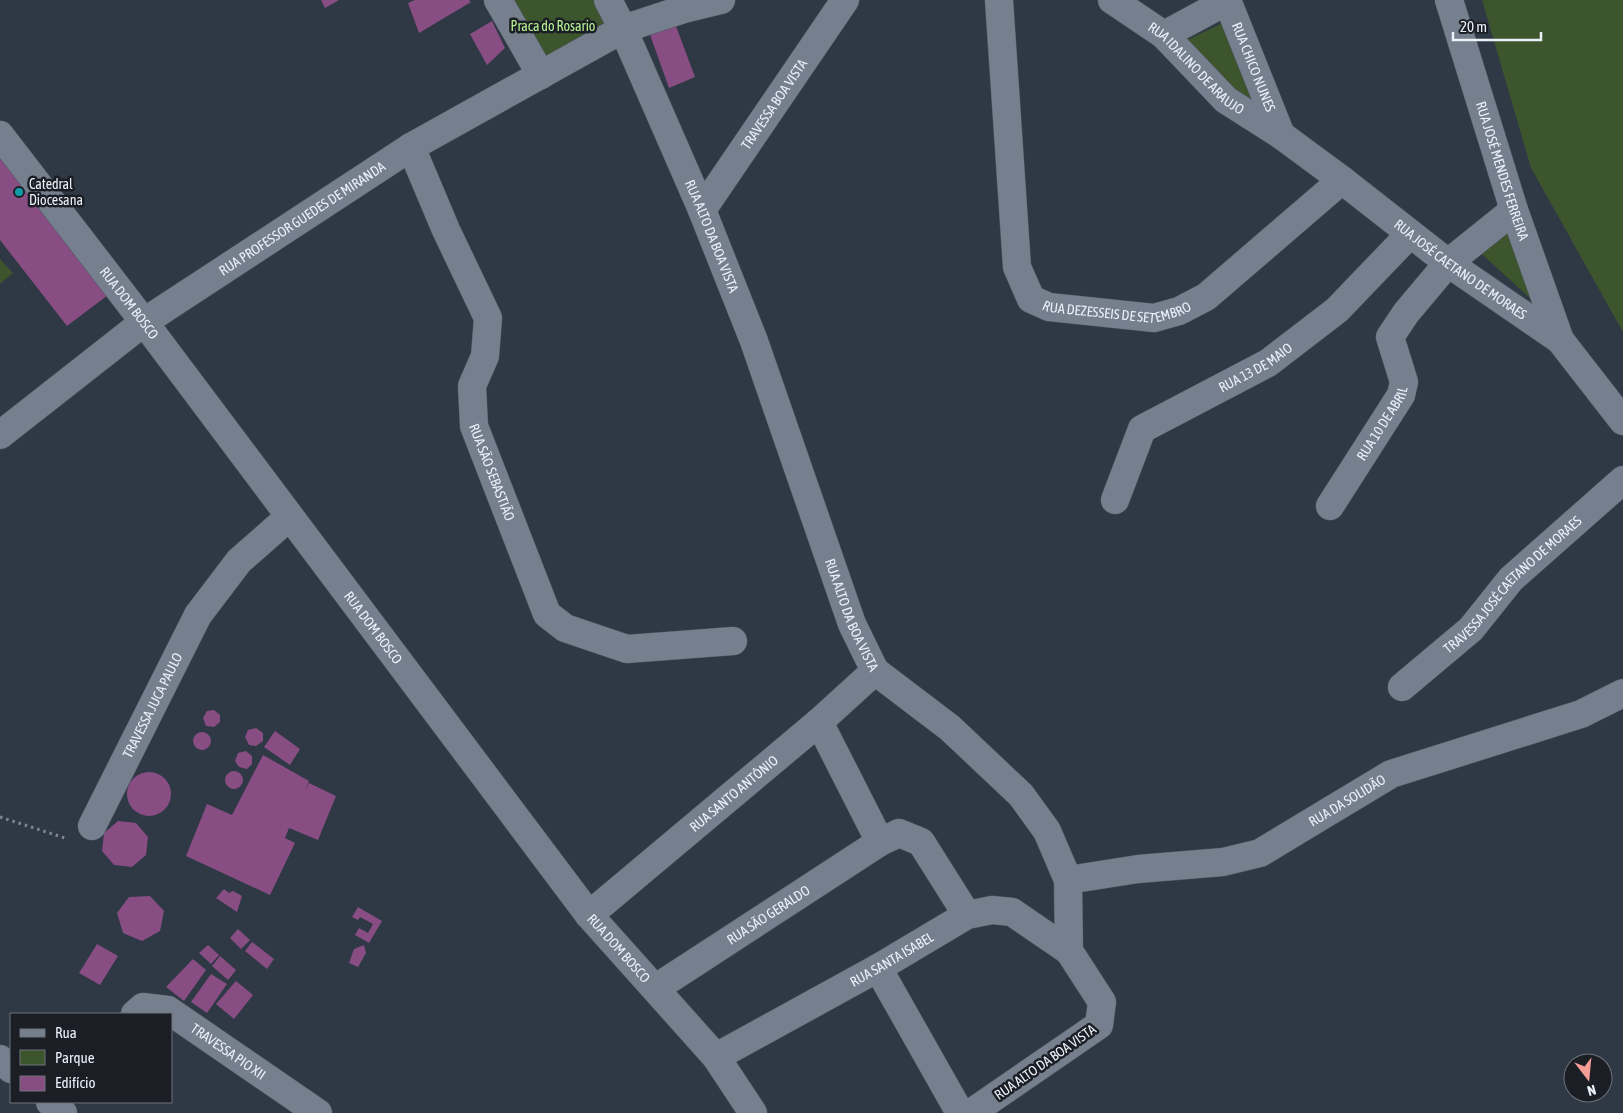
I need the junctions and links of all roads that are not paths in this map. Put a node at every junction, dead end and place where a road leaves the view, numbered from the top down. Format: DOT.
graph roads {
  1 [pos="498,0"];
  2 [pos="608,0"];
  3 [pos="721,0"];
  4 [pos="846,0"];
  5 [pos="999,0"];
  6 [pos="1112,0"];
  7 [pos="1449,0"];
  8 [pos="1227,1"];
  9 [pos="623,29"];
  10 [pos="1164,35"];
  11 [pos="541,75"];
  12 [pos="0,135"];
  13 [pos="1281,135"];
  14 [pos="411,147"];
  15 [pos="1342,180"];
  16 [pos="702,210"];
  17 [pos="1514,210"];
  18 [pos="1410,234"];
  19 [pos="1448,263"];
  20 [pos="144,322"];
  21 [pos="1560,340"];
  22 [pos="1623,421"];
  23 [pos="0,435"];
  24 [pos="1623,480"];
  25 [pos="1115,500"];
  26 [pos="1330,506"];
  27 [pos="289,517"];
  28 [pos="733,641"];
  29 [pos="875,671"];
  30 [pos="1402,687"];
  31 [pos="1623,693"];
  32 [pos="819,722"];
  33 [pos="92,826"];
  34 [pos="880,842"];
  35 [pos="1068,880"];
  36 [pos="589,915"];
  37 [pos="968,915"];
  38 [pos="1069,951"];
  39 [pos="878,968"];
  40 [pos="656,988"];
  41 [pos="136,1013"];
  42 [pos="716,1057"];
  43 [pos="0,1059"];
  44 [pos="10,1068"];
  45 [pos="51,1103"];
  46 [pos="63,1113"];
  47 [pos="318,1113"];
  48 [pos="753,1113"];
  49 [pos="960,1113"];
  50 [pos="971,1113"];
  1 -- 11 [label="street"];
  2 -- 9 [label="street, RUA ALTO DA BOA VISTA"];
  3 -- 9 [label="street"];
  4 -- 16 [label="street, TRAVESSA BOA VISTA"];
  5 -- 15 [label="street, RUA DEZESSEIS DE SETEMBRO"];
  6 -- 10 [label="street, RUA IDALINO DE ARAUJO"];
  7 -- 17 [label="street, RUA JOSÉ MENDES FERREIRA"];
  8 -- 10 [label="street"];
  8 -- 13 [label="street, RUA CHICO NUNES"];
  9 -- 11 [label="street, RUA PROFESSOR GUEDES DE MIRANDA"];
  9 -- 16 [label="street, RUA ALTO DA BOA VISTA"];
  10 -- 13 [label="street, RUA IDALINO DE ARAUJO"];
  11 -- 14 [label="street, RUA PROFESSOR GUEDES DE MIRANDA"];
  12 -- 20 [label="street, RUA DOM BOSCO"];
  13 -- 15 [label="street, RUA JOSÉ CAETANO DE MORAES"];
  14 -- 20 [label="street, RUA PROFESSOR GUEDES DE MIRANDA"];
  14 -- 28 [label="street, RUA SÃO SEBASTIÃO"];
  15 -- 18 [label="street, RUA JOSÉ CAETANO DE MORAES"];
  16 -- 29 [label="street, RUA ALTO DA BOA VISTA"];
  17 -- 19 [label="street"];
  17 -- 21 [label="street, RUA JOSÉ MENDES FERREIRA"];
  18 -- 19 [label="street, RUA JOSÉ CAETANO DE MORAES"];
  18 -- 25 [label="street, RUA 13 DE MAIO"];
  19 -- 21 [label="street, RUA JOSÉ CAETANO DE MORAES"];
  19 -- 26 [label="street, RUA 10 DE ABRIL"];
  20 -- 23 [label="street, RUA PROFESSOR GUEDES DE MIRANDA"];
  20 -- 27 [label="street, RUA DOM BOSCO"];
  21 -- 22 [label="street, RUA JOSÉ CAETANO DE MORAES"];
  24 -- 30 [label="street, TRAVESSA JOSÉ CAETANO DE MORAES"];
  27 -- 33 [label="street, TRAVESSA JUCA PAULO"];
  27 -- 36 [label="street, RUA DOM BOSCO"];
  29 -- 32 [label="street, RUA SANTO ANTÔNIO"];
  29 -- 35 [label="street, RUA ALTO DA BOA VISTA"];
  31 -- 35 [label="street, RUA DA SOLIDÃO"];
  32 -- 34 [label="street"];
  32 -- 36 [label="street, RUA SANTO ANTÔNIO"];
  34 -- 37 [label="street, RUA SÃO GERALDO"];
  34 -- 40 [label="street, RUA SÃO GERALDO"];
  35 -- 38 [label="street, RUA ALTO DA BOA VISTA"];
  36 -- 40 [label="street, RUA DOM BOSCO"];
  37 -- 38 [label="street, RUA SANTA ISABEL"];
  37 -- 39 [label="street, RUA SANTA ISABEL"];
  38 -- 50 [label="street, RUA ALTO DA BOA VISTA"];
  39 -- 42 [label="street, RUA SANTA ISABEL"];
  39 -- 49 [label="street"];
  40 -- 42 [label="street, RUA DOM BOSCO"];
  41 -- 47 [label="street, TRAVESSA PIO XII"];
  42 -- 48 [label="street, RUA DOM BOSCO"];
  43 -- 44 [label="street"];
  45 -- 46 [label="street"];
}
